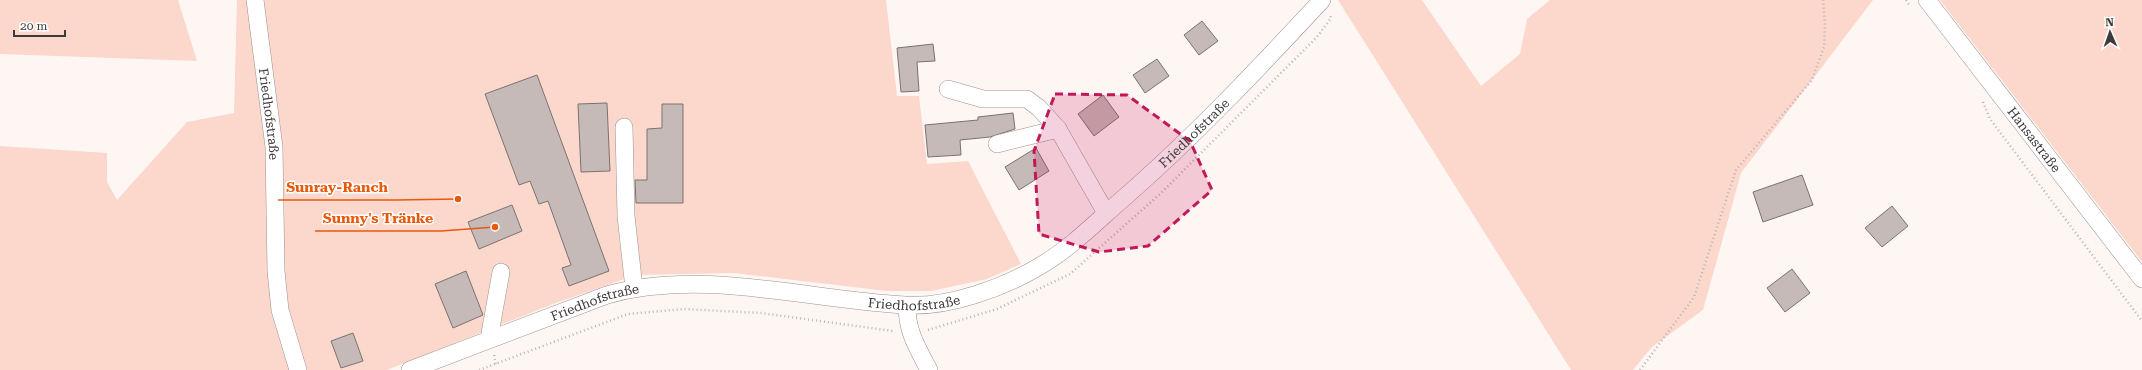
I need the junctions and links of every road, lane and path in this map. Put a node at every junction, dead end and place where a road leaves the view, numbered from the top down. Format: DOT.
graph roads {
  1 [pos="255,0"];
  2 [pos="1322,0"];
  3 [pos="1823,0"];
  4 [pos="1906,0"];
  5 [pos="1921,6"];
  6 [pos="948,89"];
  7 [pos="1982,100"];
  8 [pos="624,127"];
  9 [pos="1058,129"];
  10 [pos="997,144"];
  11 [pos="1106,213"];
  12 [pos="501,272"];
  13 [pos="2142,279"];
  14 [pos="634,288"];
  15 [pos="907,306"];
  16 [pos="2142,321"];
  17 [pos="910,334"];
  18 [pos="489,339"];
  19 [pos="298,370"];
  20 [pos="410,370"];
  21 [pos="480,370"];
  22 [pos="929,370"];
  23 [pos="1640,370"];
  1 -- 19 [label="street, Friedhofstraße"];
  2 -- 11 [label="street, Friedhofstraße"];
  3 -- 23 [label="path"];
  4 -- 5 [label="path"];
  5 -- 13 [label="street, Hansastraße"];
  6 -- 9 [label="street"];
  7 -- 16 [label="path"];
  8 -- 14 [label="street"];
  9 -- 10 [label="street"];
  9 -- 11 [label="street"];
  11 -- 15 [label="street, Friedhofstraße"];
  12 -- 18 [label="street"];
  14 -- 15 [label="street, Friedhofstraße"];
  14 -- 18 [label="street, Friedhofstraße"];
  15 -- 17 [label="street"];
  17 -- 21 [label="path"];
  17 -- 22 [label="street"];
  18 -- 20 [label="street, Friedhofstraße"];
}
